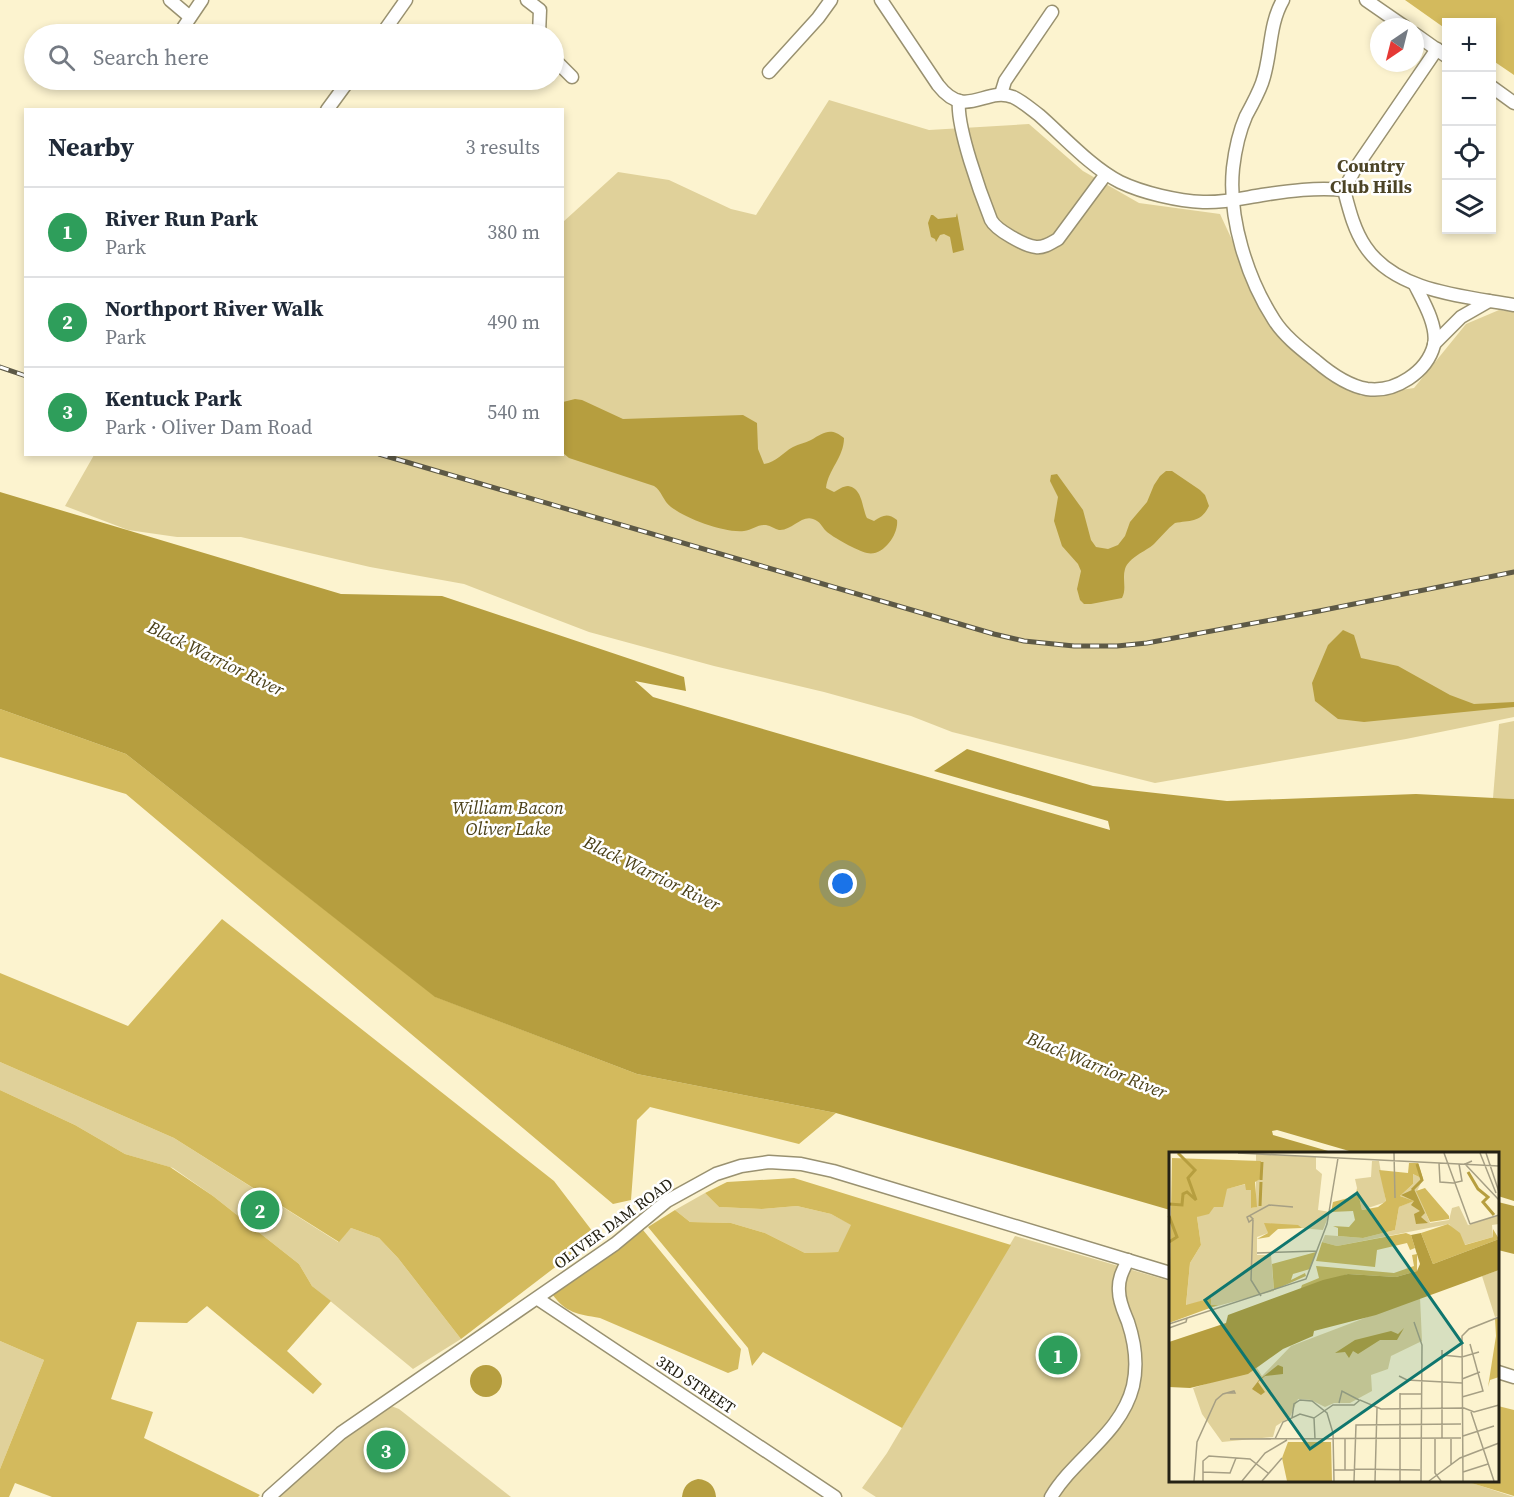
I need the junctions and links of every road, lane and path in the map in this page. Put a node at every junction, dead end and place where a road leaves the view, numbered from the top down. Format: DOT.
graph roads {
  1 [pos="170,0"];
  2 [pos="202,0"];
  3 [pos="406,0"];
  4 [pos="527,0"];
  5 [pos="831,0"];
  6 [pos="881,0"];
  7 [pos="1284,0"];
  8 [pos="1366,0"];
  9 [pos="1052,12"];
  10 [pos="190,17"];
  11 [pos="1392,18"];
  12 [pos="185,24"];
  13 [pos="388,24"];
  14 [pos="539,24"];
  15 [pos="1424,40"];
  16 [pos="1442,52"];
  17 [pos="564,69"];
  18 [pos="769,72"];
  19 [pos="572,77"];
  20 [pos="342,90"];
  21 [pos="1496,90"];
  22 [pos="1001,94"];
  23 [pos="959,101"];
  24 [pos="1514,103"];
  25 [pos="328,108"];
  26 [pos="1106,174"];
  27 [pos="1344,190"];
  28 [pos="1233,200"];
  29 [pos="1415,285"];
  30 [pos="1489,301"];
  31 [pos="1514,305"];
  32 [pos="1434,344"];
  33 [pos="1128,1260"];
  34 [pos="1169,1273"];
  35 [pos="538,1299"];
  36 [pos="1499,1373"];
  37 [pos="1514,1377"];
  38 [pos="269,1497"];
  39 [pos="835,1497"];
  40 [pos="1051,1497"];
  1 -- 10 [label="street"];
  2 -- 10 [label="street"];
  3 -- 13 [label="street"];
  4 -- 14 [label="street"];
  5 -- 18 [label="street"];
  6 -- 23 [label="street"];
  7 -- 28 [label="street"];
  8 -- 11 [label="street"];
  9 -- 22 [label="street"];
  10 -- 12 [label="street"];
  15 -- 16 [label="street"];
  16 -- 27 [label="street"];
  17 -- 19 [label="street"];
  20 -- 25 [label="street"];
  21 -- 24 [label="street"];
  22 -- 23 [label="street"];
  22 -- 26 [label="street"];
  23 -- 26 [label="street"];
  26 -- 28 [label="street"];
  27 -- 28 [label="street"];
  27 -- 29 [label="street"];
  28 -- 32 [label="street"];
  29 -- 30 [label="street"];
  29 -- 32 [label="street"];
  30 -- 31 [label="street"];
  30 -- 32 [label="street"];
  33 -- 34 [label="street, OLIVER DAM ROAD"];
  33 -- 35 [label="street, OLIVER DAM ROAD"];
  33 -- 40 [label="street"];
  35 -- 38 [label="street, OLIVER DAM ROAD"];
  35 -- 39 [label="street, 3RD STREET"];
  36 -- 37 [label="street"];
}
